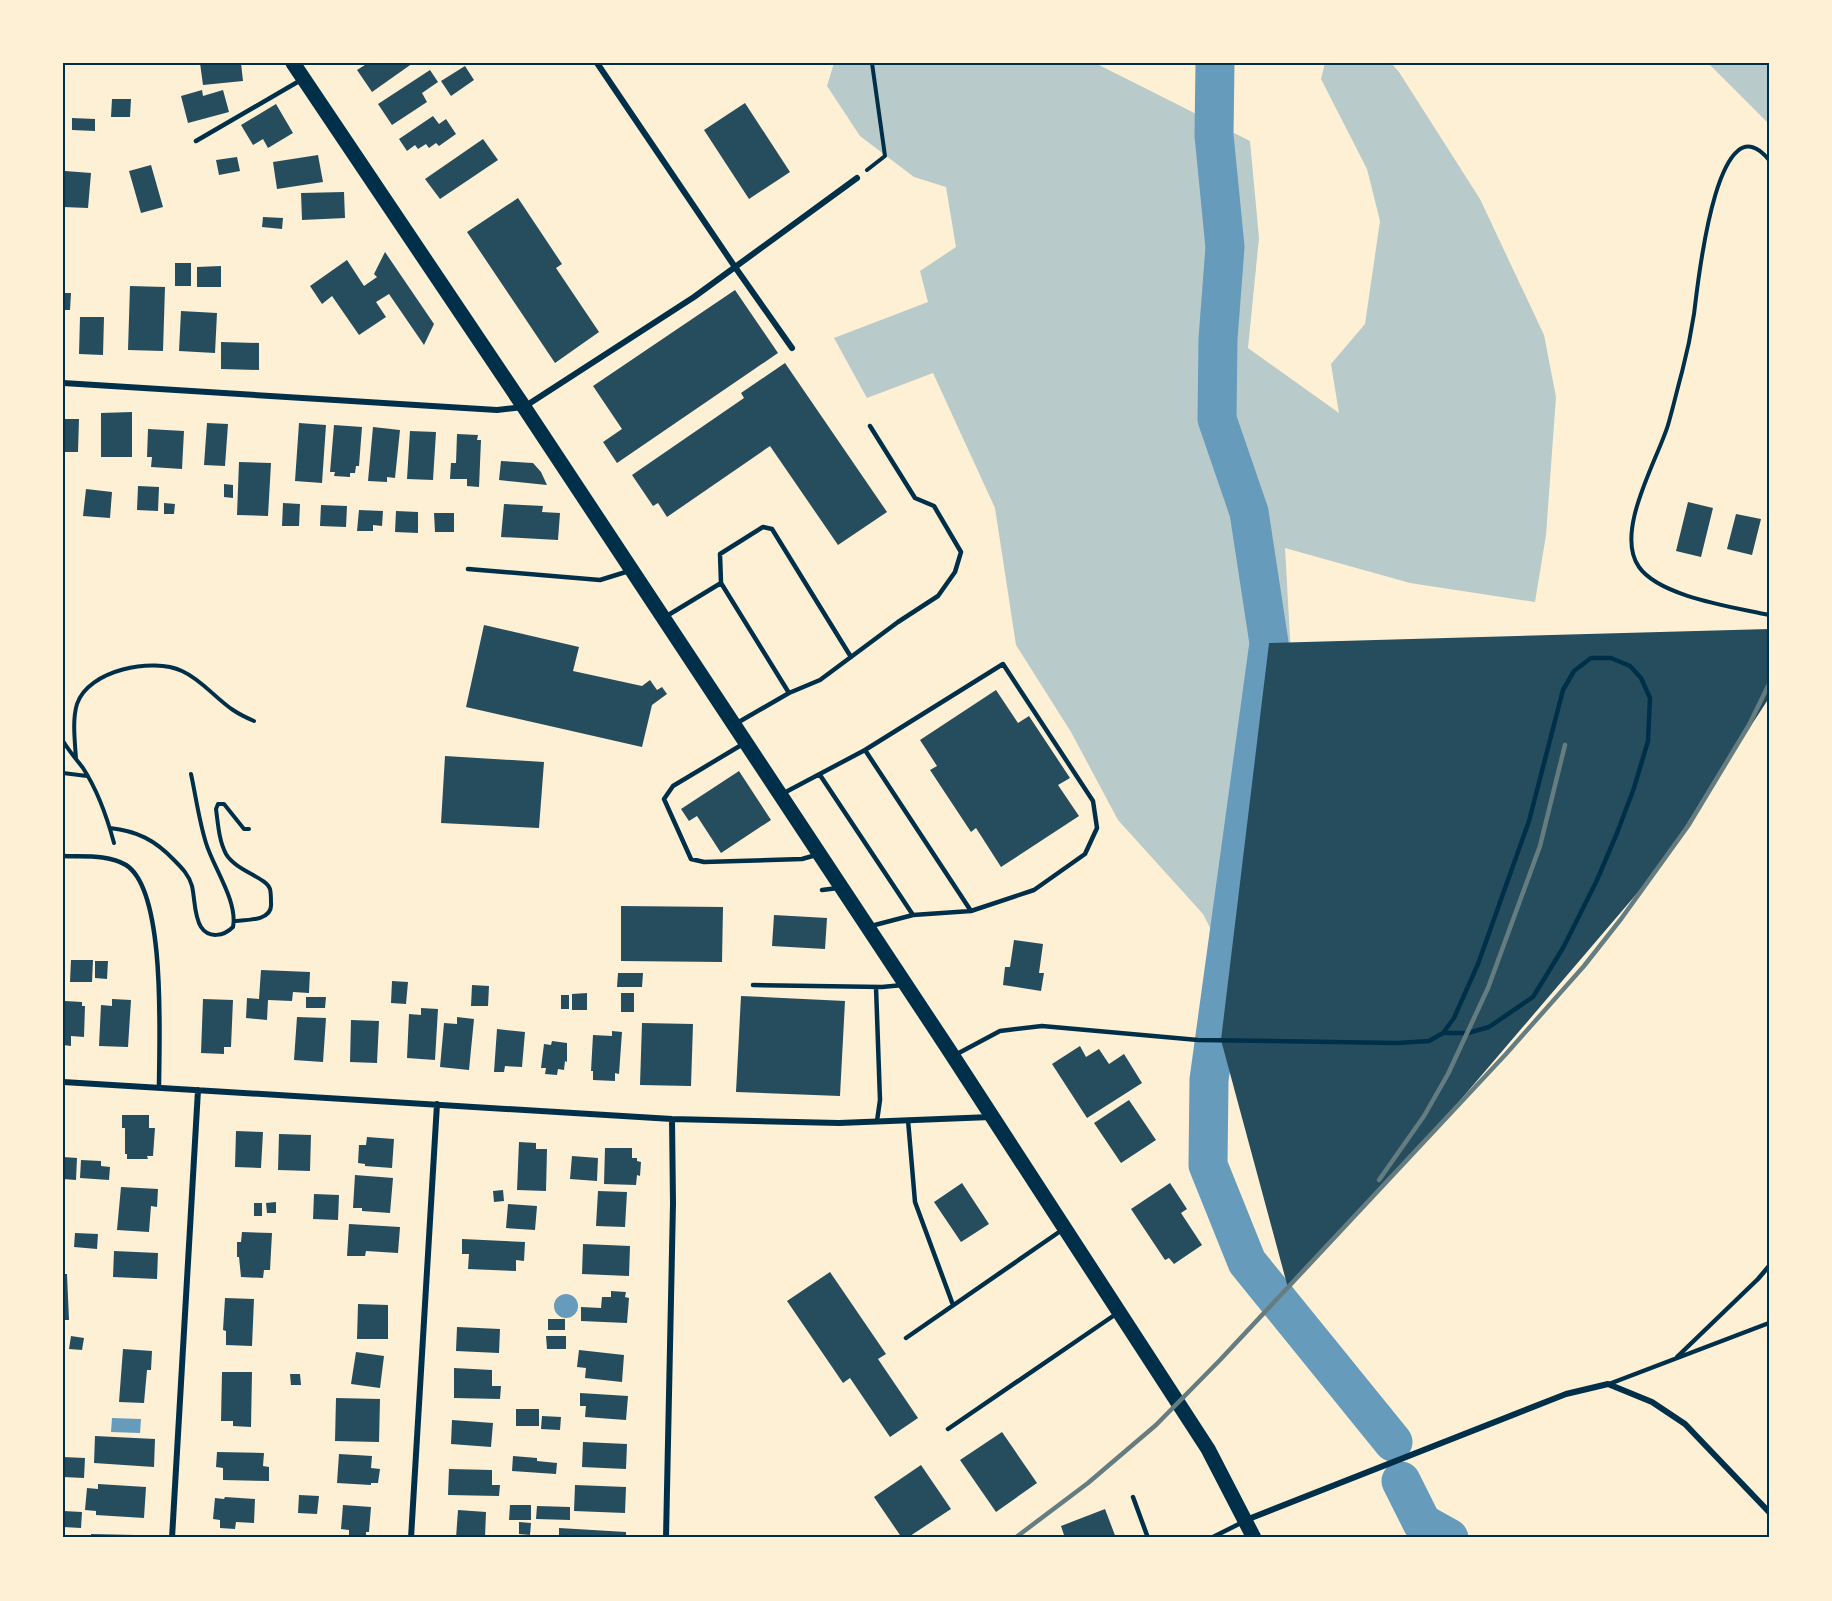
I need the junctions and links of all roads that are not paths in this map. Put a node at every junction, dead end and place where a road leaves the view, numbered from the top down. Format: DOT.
graph roads {
  1 [pos="293,63"];
  2 [pos="597,63"];
  3 [pos="303,79"];
  4 [pos="196,141"];
  5 [pos="857,178"];
  6 [pos="735,267"];
  7 [pos="792,348"];
  8 [pos="63,383"];
  9 [pos="524,407"];
  10 [pos="870,426"];
  11 [pos="468,569"];
  12 [pos="631,570"];
  13 [pos="721,583"];
  14 [pos="663,618"];
  15 [pos="851,657"];
  16 [pos="789,693"];
  17 [pos="733,725"];
  18 [pos="745,743"];
  19 [pos="865,750"];
  20 [pos="820,775"];
  21 [pos="780,796"];
  22 [pos="819,854"];
  23 [pos="63,856"];
  24 [pos="840,888"];
  25 [pos="822,890"];
  26 [pos="971,911"];
  27 [pos="914,915"];
  28 [pos="867,927"];
  29 [pos="753,985"];
  30 [pos="906,985"];
  31 [pos="876,987"];
  32 [pos="1443,1033"];
  33 [pos="953,1056"];
  34 [pos="63,1083"];
  35 [pos="159,1088"];
  36 [pos="198,1090"];
  37 [pos="437,1104"];
  38 [pos="992,1117"];
  39 [pos="672,1119"];
  40 [pos="908,1120"];
  41 [pos="877,1121"];
  42 [pos="1064,1229"];
  43 [pos="1769,1266"];
  44 [pos="953,1305"];
  45 [pos="1118,1312"];
  46 [pos="1769,1323"];
  47 [pos="906,1338"];
  48 [pos="1675,1359"];
  49 [pos="1608,1384"];
  50 [pos="948,1429"];
  51 [pos="1133,1497"];
  52 [pos="1769,1512"];
  53 [pos="1246,1520"];
  54 [pos="172,1538"];
  55 [pos="411,1538"];
  56 [pos="666,1538"];
  57 [pos="1148,1538"];
  58 [pos="1211,1538"];
  59 [pos="1254,1538"];
  1 -- 3 [label="main road"];
  2 -- 6 [label="street"];
  3 -- 4 [label="lane"];
  3 -- 9 [label="main road"];
  5 -- 6 [label="street"];
  6 -- 7 [label="street"];
  6 -- 9 [label="street"];
  8 -- 9 [label="street"];
  9 -- 12 [label="main road"];
  10 -- 15 [label="lane"];
  11 -- 12 [label="lane"];
  12 -- 14 [label="main road"];
  13 -- 14 [label="lane"];
  13 -- 15 [label="lane"];
  13 -- 16 [label="lane"];
  14 -- 17 [label="main road"];
  15 -- 16 [label="lane"];
  16 -- 17 [label="lane"];
  17 -- 18 [label="main road"];
  18 -- 21 [label="main road"];
  18 -- 22 [label="lane"];
  19 -- 20 [label="lane"];
  19 -- 26 [label="lane"];
  19 -- 26 [label="lane"];
  20 -- 21 [label="lane"];
  20 -- 27 [label="lane"];
  21 -- 22 [label="main road"];
  22 -- 24 [label="main road"];
  23 -- 35 [label="lane"];
  24 -- 25 [label="lane"];
  24 -- 28 [label="main road"];
  26 -- 27 [label="lane"];
  27 -- 28 [label="lane"];
  28 -- 30 [label="main road"];
  29 -- 31 [label="lane"];
  30 -- 31 [label="lane"];
  30 -- 33 [label="main road"];
  31 -- 41 [label="lane"];
  32 -- 32 [label="lane"];
  32 -- 33 [label="lane"];
  33 -- 38 [label="main road"];
  34 -- 35 [label="street"];
  35 -- 36 [label="street"];
  36 -- 37 [label="street"];
  36 -- 54 [label="street"];
  37 -- 39 [label="street"];
  37 -- 55 [label="street"];
  38 -- 40 [label="street"];
  38 -- 42 [label="main road"];
  39 -- 41 [label="street"];
  39 -- 56 [label="street"];
  40 -- 41 [label="street"];
  40 -- 44 [label="lane"];
  42 -- 44 [label="lane"];
  42 -- 45 [label="main road"];
  43 -- 48 [label="lane"];
  44 -- 47 [label="lane"];
  45 -- 50 [label="lane"];
  45 -- 53 [label="main road"];
  46 -- 48 [label="lane"];
  48 -- 49 [label="lane"];
  49 -- 52 [label="street"];
  49 -- 53 [label="street"];
  51 -- 57 [label="lane"];
  53 -- 58 [label="lane"];
  53 -- 59 [label="main road"];
}
